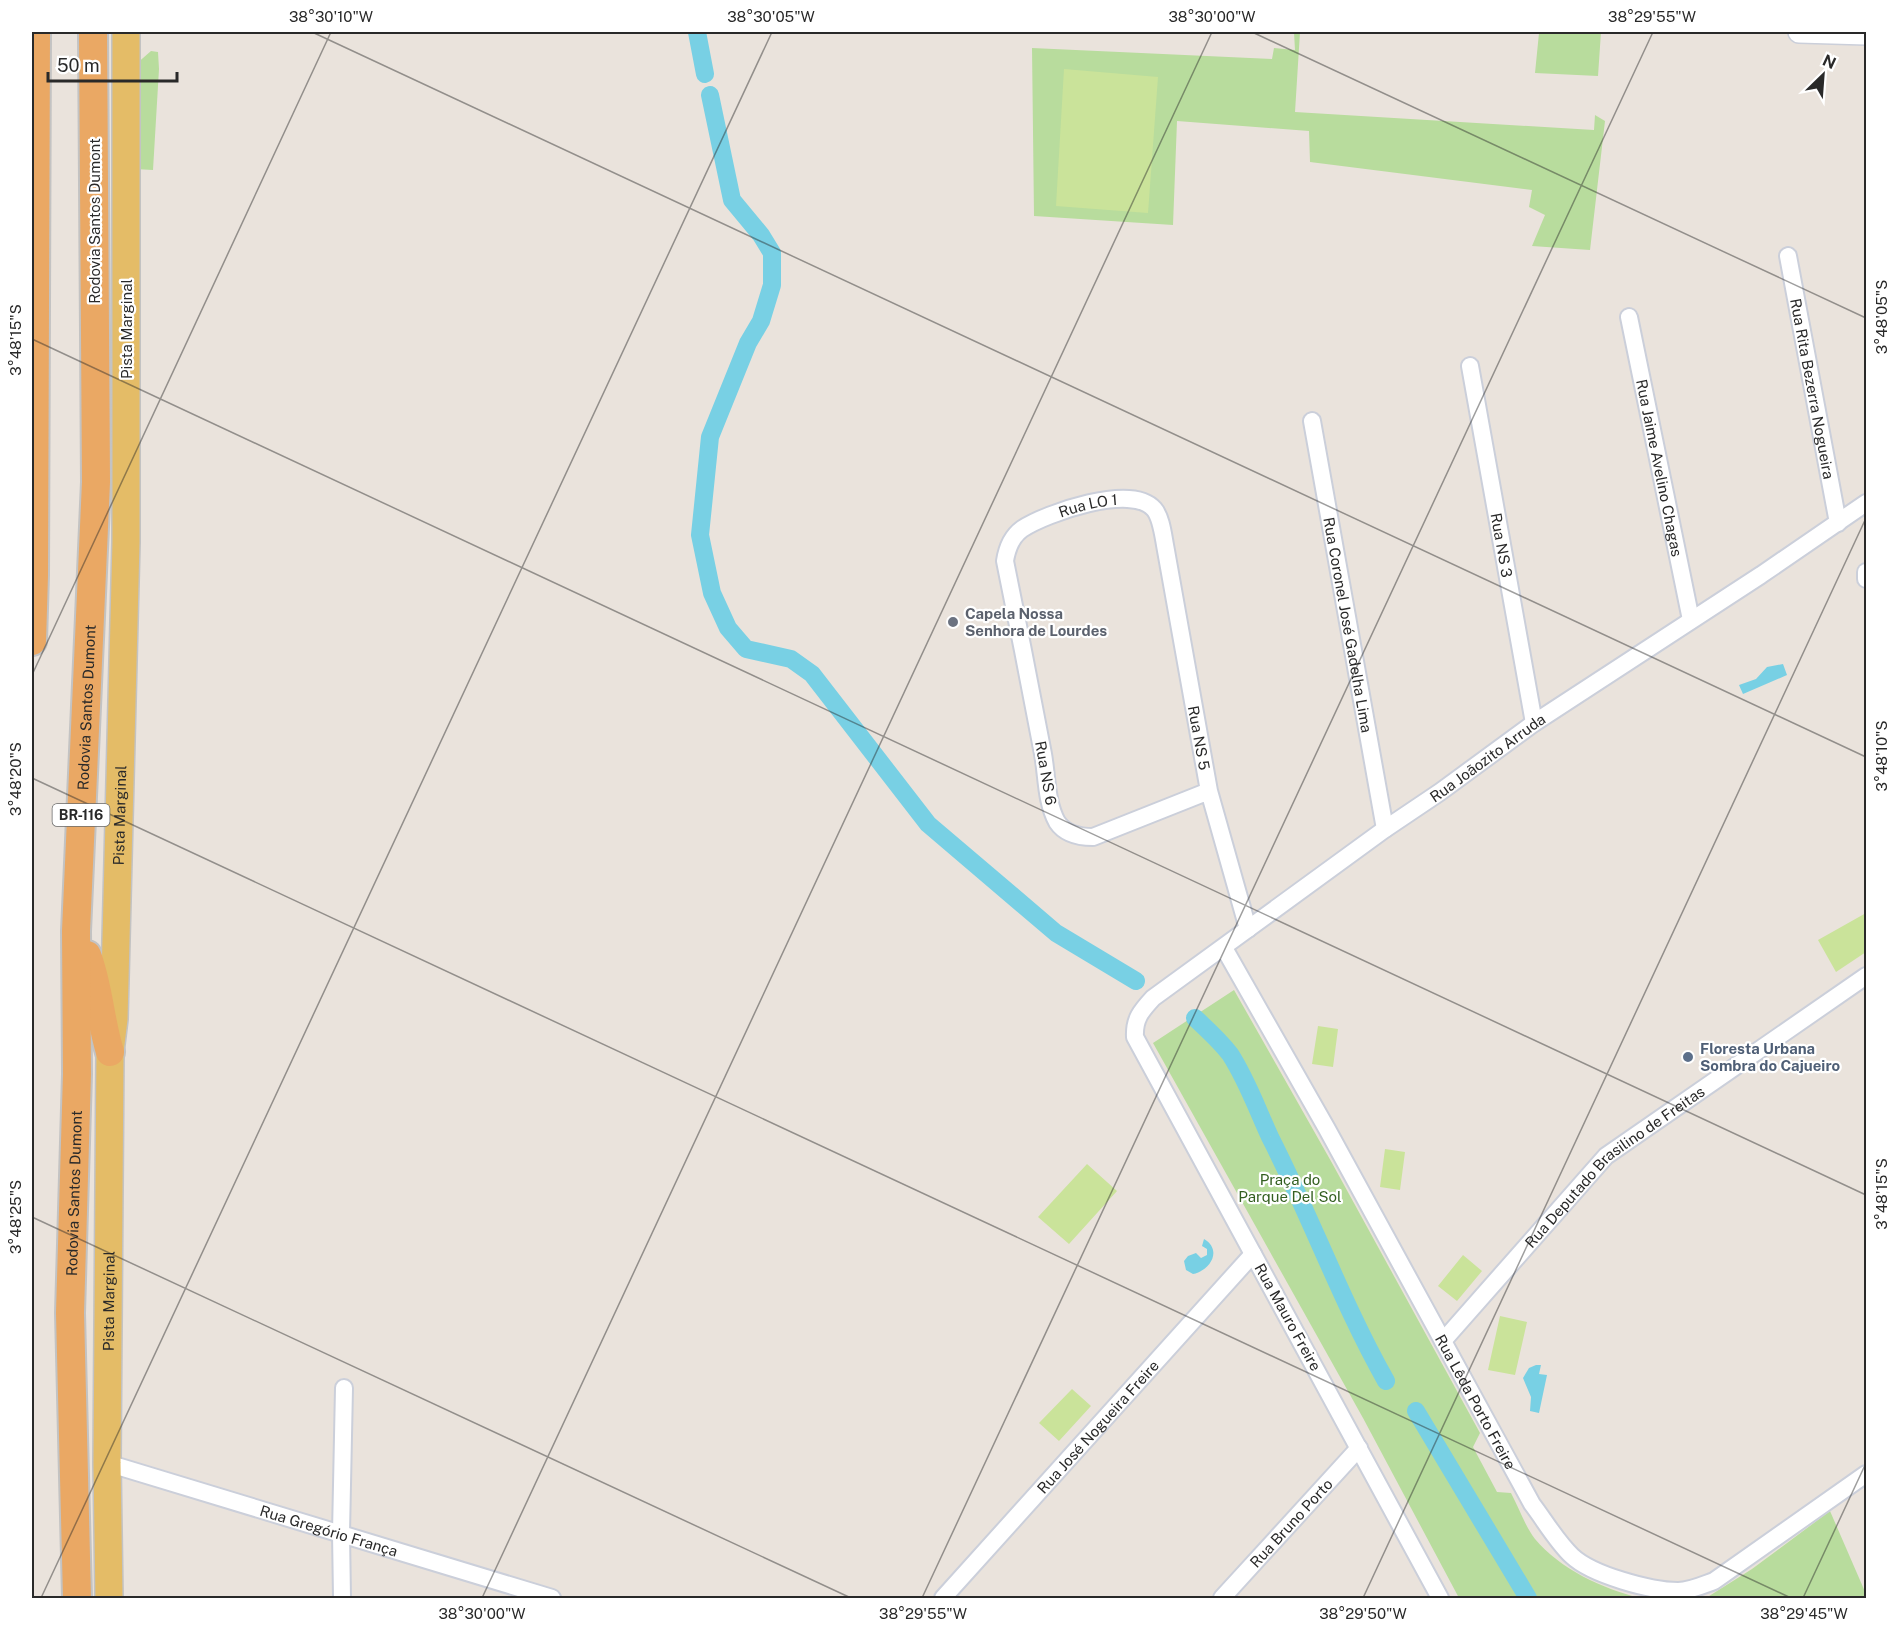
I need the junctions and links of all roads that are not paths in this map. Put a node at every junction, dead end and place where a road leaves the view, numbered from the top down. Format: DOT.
graph roads {
  1 [pos="36,32"];
  2 [pos="93,32"];
  3 [pos="126,32"];
  4 [pos="1799,32"];
  5 [pos="1866,34"];
  6 [pos="1788,256"];
  7 [pos="1629,317"];
  8 [pos="33,347"];
  9 [pos="1470,366"];
  10 [pos="1312,421"];
  11 [pos="1866,503"];
  12 [pos="1838,523"];
  13 [pos="1165,544"];
  14 [pos="1005,561"];
  15 [pos="1866,572"];
  16 [pos="1866,579"];
  17 [pos="1691,620"];
  18 [pos="32,640"];
  19 [pos="1534,723"];
  20 [pos="1209,791"];
  21 [pos="1385,829"];
  22 [pos="1248,930"];
  23 [pos="76,931"];
  24 [pos="1224,948"];
  25 [pos="1866,976"];
  26 [pos="1135,1037"];
  27 [pos="110,1052"];
  28 [pos="1253,1254"];
  29 [pos="1443,1341"];
  30 [pos="344,1388"];
  31 [pos="1359,1448"];
  32 [pos="107,1463"];
  33 [pos="1866,1474"];
  34 [pos="341,1533"];
  35 [pos="76,1599"];
  36 [pos="109,1599"];
  37 [pos="342,1599"];
  38 [pos="552,1599"];
  39 [pos="943,1599"];
  40 [pos="1222,1599"];
  41 [pos="1440,1599"];
  1 -- 8 [label="highway"];
  2 -- 23 [label="highway, Rodovia Santos Dumont / BR-116"];
  3 -- 27 [label="main road, Pista Marginal / BR-116"];
  4 -- 5 [label="street"];
  6 -- 12 [label="street, Rua Rita Bezerra Nogueira"];
  7 -- 17 [label="street, Rua Jaime Avelino Chagas"];
  8 -- 18 [label="highway"];
  9 -- 19 [label="street, Rua NS 3"];
  10 -- 21 [label="street, Rua Coronel José Gadelha Lima"];
  11 -- 12 [label="street, Rua Joãozito Arruda"];
  12 -- 17 [label="street, Rua Joãozito Arruda"];
  13 -- 14 [label="street, Rua LO 1"];
  13 -- 20 [label="street, Rua NS 5"];
  14 -- 20 [label="street, Rua NS 6"];
  15 -- 16 [label="street"];
  17 -- 19 [label="street, Rua Joãozito Arruda"];
  19 -- 21 [label="street, Rua Joãozito Arruda"];
  20 -- 22 [label="street, Rua NS 5"];
  21 -- 22 [label="street, Rua Joãozito Arruda"];
  22 -- 24 [label="street, Rua Joãozito Arruda"];
  23 -- 27 [label="highway"];
  23 -- 35 [label="highway, Rodovia Santos Dumont / BR-116"];
  24 -- 26 [label="street, Rua Joãozito Arruda"];
  24 -- 29 [label="street, Rua Lêda Porto Freire"];
  25 -- 29 [label="street, Rua Deputado Brasilino de Freitas"];
  26 -- 28 [label="street, Rua Mauro Freire"];
  27 -- 32 [label="main road, Pista Marginal / BR-116"];
  28 -- 31 [label="street, Rua Mauro Freire"];
  28 -- 39 [label="street, Rua José Nogueira Freire"];
  29 -- 33 [label="street, Rua Lêda Porto Freire"];
  30 -- 34 [label="street"];
  31 -- 40 [label="street, Rua Bruno Porto"];
  31 -- 41 [label="street, Rua Mauro Freire"];
  32 -- 34 [label="street, Rua Gregório França"];
  32 -- 36 [label="main road, Pista Marginal / BR-116"];
  34 -- 37 [label="street"];
  34 -- 38 [label="street, Rua Gregório França"];
}
